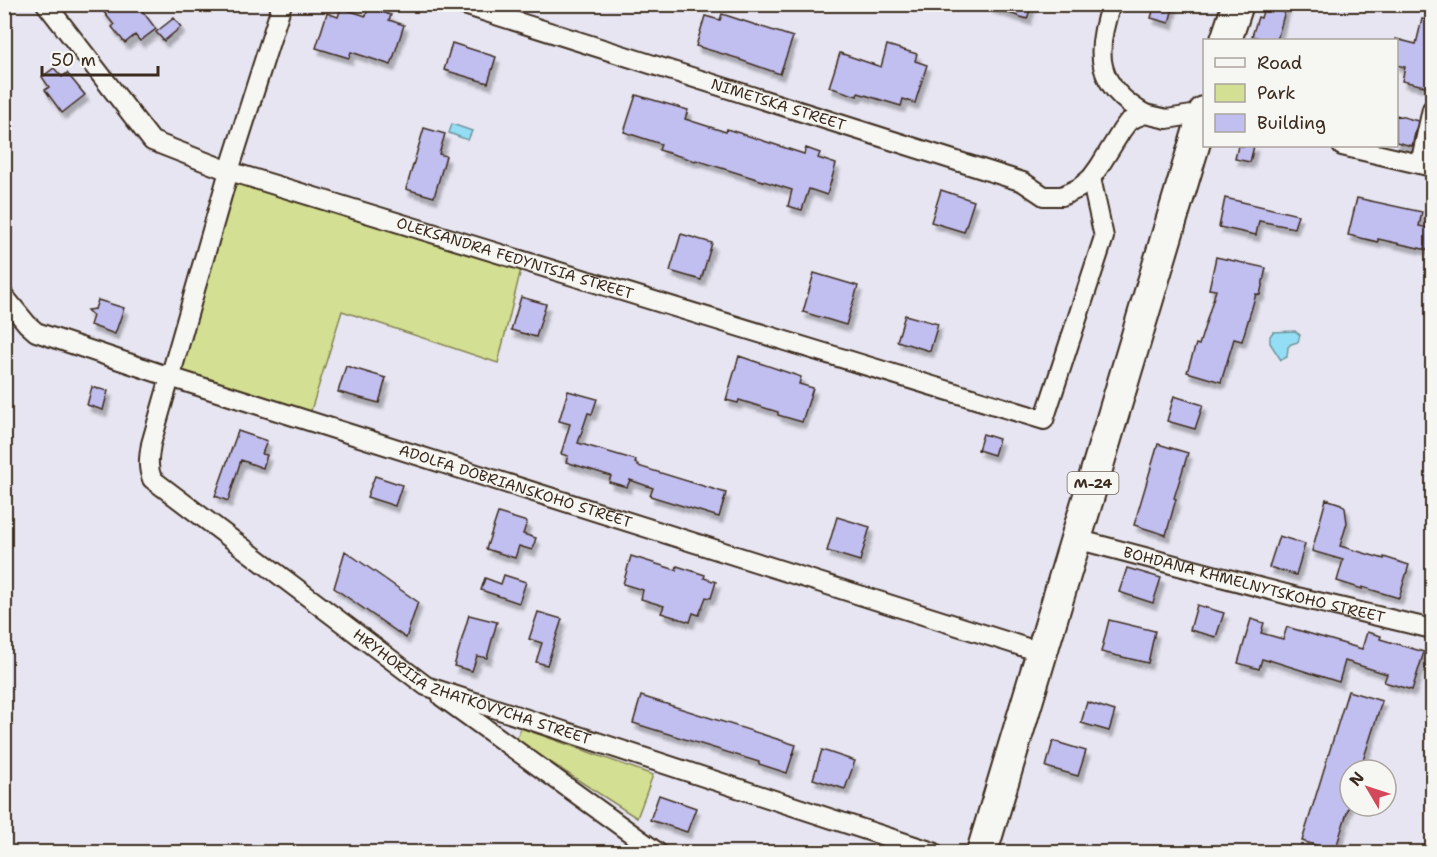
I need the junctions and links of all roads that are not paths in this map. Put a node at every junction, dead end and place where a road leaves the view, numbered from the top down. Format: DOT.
graph roads {
  1 [pos="46,4"];
  2 [pos="282,4"];
  3 [pos="461,4"];
  4 [pos="1111,4"];
  5 [pos="1238,4"];
  6 [pos="1226,39"];
  7 [pos="1432,109"];
  8 [pos="1203,113"];
  9 [pos="1144,114"];
  10 [pos="1203,116"];
  11 [pos="1346,147"];
  12 [pos="1426,165"];
  13 [pos="229,171"];
  14 [pos="1091,178"];
  15 [pos="4,296"];
  16 [pos="170,377"];
  17 [pos="1076,539"];
  18 [pos="1432,629"];
  19 [pos="1043,652"];
  20 [pos="426,686"];
  21 [pos="657,852"];
  22 [pos="933,852"];
  23 [pos="982,852"];
  1 -- 13 [label="street, OLEKSANDRA FEDYNTSIA STREET"];
  2 -- 13 [label="street, HRYHORIIA ZHATKOVYCHA STREET"];
  3 -- 14 [label="street, NIMETSKA STREET"];
  4 -- 9 [label="street"];
  5 -- 6 [label="highway"];
  7 -- 12 [label="street"];
  8 -- 9 [label="street"];
  9 -- 14 [label="street"];
  10 -- 17 [label="highway, М-24"];
  11 -- 12 [label="street"];
  13 -- 14 [label="street, OLEKSANDRA FEDYNTSIA STREET"];
  13 -- 16 [label="street, HRYHORIIA ZHATKOVYCHA STREET"];
  15 -- 16 [label="street, ADOLFA DOBRIANSKOHO STREET"];
  16 -- 19 [label="street, ADOLFA DOBRIANSKOHO STREET"];
  16 -- 20 [label="street, HRYHORIIA ZHATKOVYCHA STREET"];
  17 -- 18 [label="street, BOHDANA KHMELNYTSKOHO STREET"];
  17 -- 19 [label="highway, М-24"];
  19 -- 23 [label="highway, М-24"];
  20 -- 21 [label="street"];
  20 -- 22 [label="street, HRYHORIIA ZHATKOVYCHA STREET"];
}
